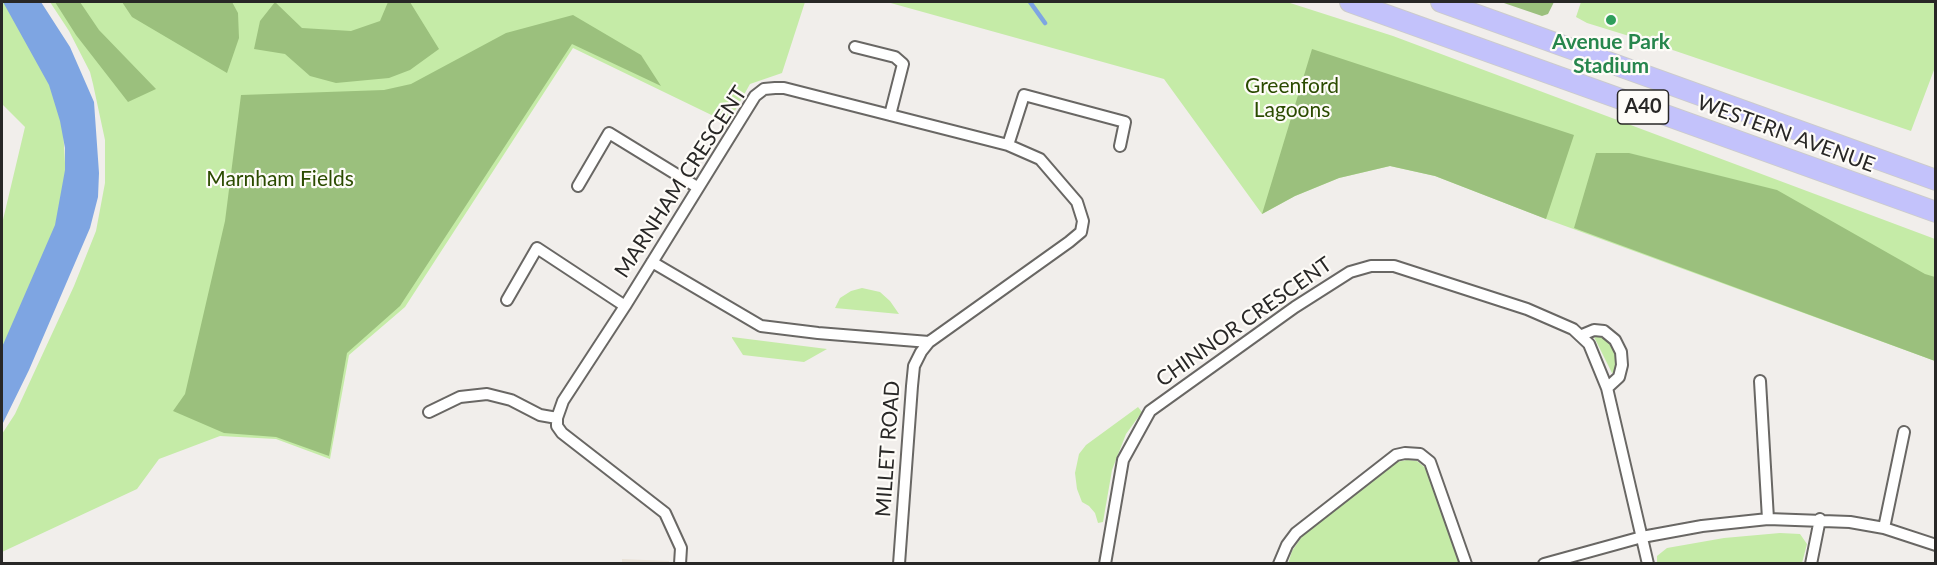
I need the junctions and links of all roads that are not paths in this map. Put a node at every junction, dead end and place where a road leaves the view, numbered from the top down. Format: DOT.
graph roads {
  1 [pos="1350,2"];
  2 [pos="1441,2"];
  3 [pos="855,47"];
  4 [pos="890,116"];
  5 [pos="1008,145"];
  6 [pos="1120,146"];
  7 [pos="1931,178"];
  8 [pos="578,186"];
  9 [pos="697,188"];
  10 [pos="1935,214"];
  11 [pos="652,262"];
  12 [pos="507,300"];
  13 [pos="625,306"];
  14 [pos="1582,335"];
  15 [pos="930,342"];
  16 [pos="1760,381"];
  17 [pos="1607,388"];
  18 [pos="429,412"];
  19 [pos="557,418"];
  20 [pos="1904,432"];
  21 [pos="1768,519"];
  22 [pos="1820,519"];
  23 [pos="1884,528"];
  24 [pos="1641,537"];
  25 [pos="1935,545"];
  26 [pos="680,564"];
  27 [pos="899,564"];
  28 [pos="1105,564"];
  29 [pos="1279,564"];
  30 [pos="1466,564"];
  31 [pos="1544,564"];
  32 [pos="1648,564"];
  33 [pos="1811,564"];
  1 -- 10 [label="highway, WESTERN AVENUE / A40"];
  2 -- 7 [label="highway, WESTERN AVENUE / A40"];
  3 -- 4 [label="street"];
  4 -- 5 [label="street, MARNHAM CRESCENT"];
  4 -- 9 [label="street, MARNHAM CRESCENT"];
  5 -- 6 [label="street"];
  5 -- 15 [label="street, MARNHAM CRESCENT"];
  8 -- 9 [label="street"];
  9 -- 11 [label="street, MARNHAM CRESCENT"];
  11 -- 13 [label="street, MARNHAM CRESCENT"];
  11 -- 15 [label="street"];
  12 -- 13 [label="street"];
  13 -- 19 [label="street, MARNHAM CRESCENT"];
  14 -- 17 [label="street"];
  14 -- 17 [label="street, CHINNOR CRESCENT"];
  14 -- 28 [label="street, CHINNOR CRESCENT"];
  15 -- 27 [label="street, MILLET ROAD"];
  16 -- 21 [label="street"];
  17 -- 24 [label="street"];
  18 -- 19 [label="street"];
  19 -- 26 [label="street"];
  20 -- 23 [label="street"];
  21 -- 22 [label="street"];
  21 -- 24 [label="street"];
  22 -- 23 [label="street"];
  22 -- 33 [label="street"];
  23 -- 25 [label="street"];
  24 -- 31 [label="street"];
  24 -- 32 [label="street"];
  29 -- 30 [label="street"];
}
